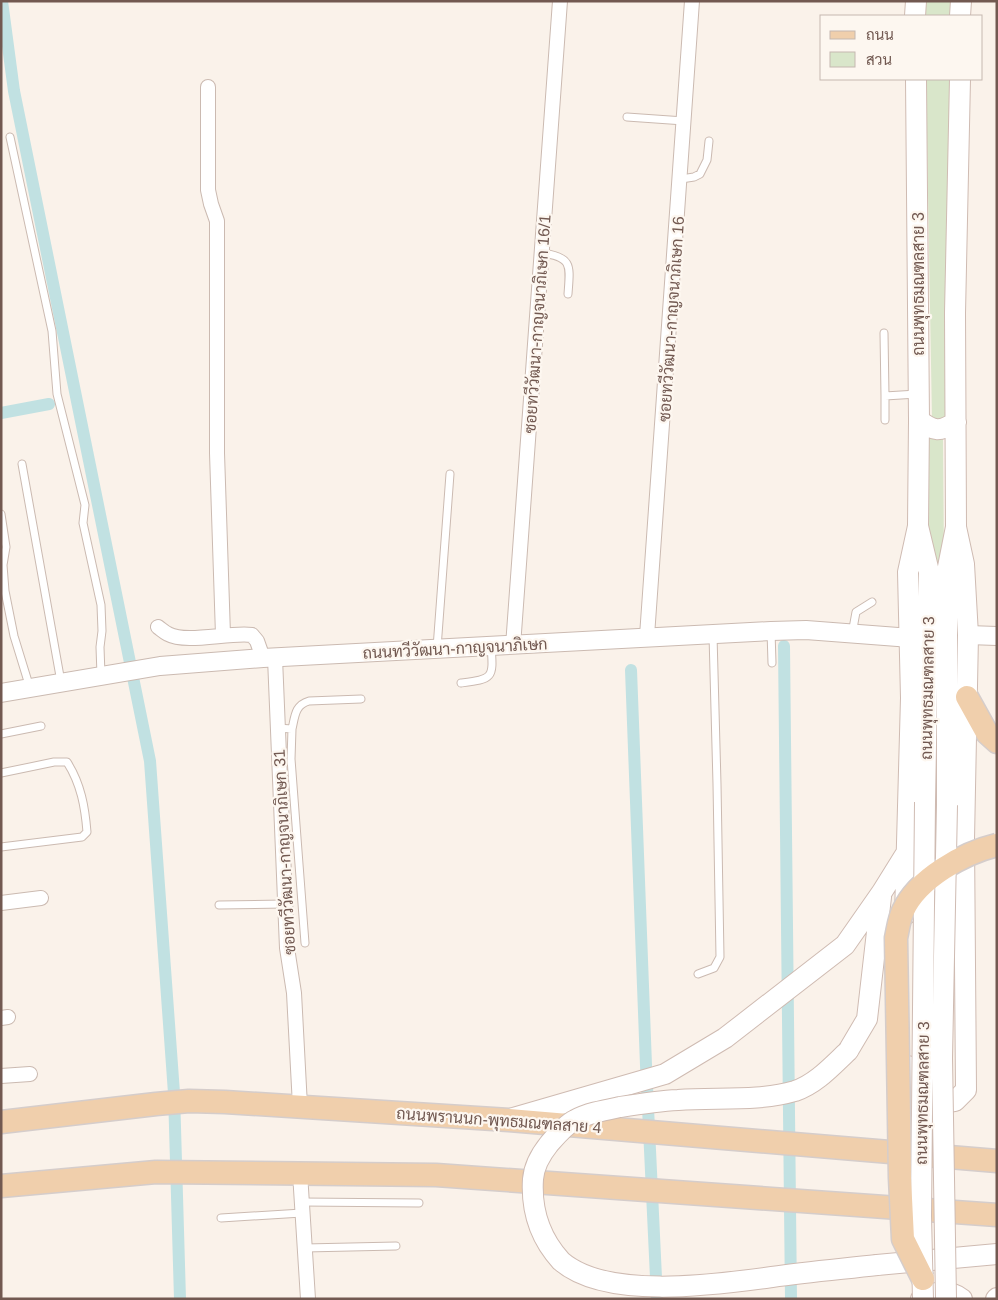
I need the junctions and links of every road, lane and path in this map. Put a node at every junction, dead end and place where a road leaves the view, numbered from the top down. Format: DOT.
graph roads {
  1 [pos="560,1"];
  2 [pos="692,1"];
  3 [pos="916,1"];
  4 [pos="960,1"];
  5 [pos="915,15"];
  6 [pos="960,15"];
  7 [pos="916,80"];
  8 [pos="960,80"];
  9 [pos="208,87"];
  10 [pos="628,117"];
  11 [pos="684,121"];
  12 [pos="10,137"];
  13 [pos="709,141"];
  14 [pos="681,179"];
  15 [pos="542,253"];
  16 [pos="568,294"];
  17 [pos="884,333"];
  18 [pos="919,394"];
  19 [pos="885,396"];
  20 [pos="885,420"];
  21 [pos="919,420"];
  22 [pos="956,422"];
  23 [pos="22,464"];
  24 [pos="450,474"];
  25 [pos="1,514"];
  26 [pos="918,526"];
  27 [pos="956,527"];
  28 [pos="872,602"];
  29 [pos="158,627"];
  30 [pos="771,631"];
  31 [pos="713,633"];
  32 [pos="223,635"];
  33 [pos="852,635"];
  34 [pos="647,636"];
  35 [pos="968,636"];
  36 [pos="997,636"];
  37 [pos="911,638"];
  38 [pos="491,646"];
  39 [pos="513,646"];
  40 [pos="437,649"];
  41 [pos="269,658"];
  42 [pos="772,663"];
  43 [pos="109,674"];
  44 [pos="61,682"];
  45 [pos="461,683"];
  46 [pos="30,688"];
  47 [pos="1,693"];
  48 [pos="967,698"];
  49 [pos="361,699"];
  50 [pos="41,726"];
  51 [pos="278,728"];
  52 [pos="292,729"];
  53 [pos="1,734"];
  54 [pos="997,742"];
  55 [pos="1,773"];
  56 [pos="997,845"];
  57 [pos="1,847"];
  58 [pos="906,853"];
  59 [pos="882,892"];
  60 [pos="41,898"];
  61 [pos="1,903"];
  62 [pos="284,904"];
  63 [pos="219,905"];
  64 [pos="305,943"];
  65 [pos="698,974"];
  66 [pos="30,1074"];
  67 [pos="1,1076"];
  68 [pos="300,1106"];
  69 [pos="509,1120"];
  70 [pos="1,1122"];
  71 [pos="997,1161"];
  72 [pos="300,1173"];
  73 [pos="1,1186"];
  74 [pos="419,1203"];
  75 [pos="302,1208"];
  76 [pos="997,1215"];
  77 [pos="221,1218"];
  78 [pos="396,1246"];
  79 [pos="305,1248"];
  80 [pos="997,1254"];
  81 [pos="922,1292"];
  82 [pos="308,1299"];
  83 [pos="946,1299"];
  84 [pos="962,1299"];
  1 -- 15 [label="street, ซอยทวีวัฒนา-กาญจนาภิเษก 16/1"];
  2 -- 11 [label="street, ซอยทวีวัฒนา-กาญจนาภิเษก 16"];
  3 -- 5 [label="main road"];
  4 -- 6 [label="main road"];
  7 -- 18 [label="main road, ถนนพุทธมณฑลสาย 3"];
  8 -- 22 [label="main road, ถนนพุทธมณฑลสาย 3"];
  9 -- 32 [label="street"];
  10 -- 11 [label="lane"];
  11 -- 14 [label="street, ซอยทวีวัฒนา-กาญจนาภิเษก 16"];
  12 -- 43 [label="lane"];
  13 -- 14 [label="lane"];
  14 -- 34 [label="street, ซอยทวีวัฒนา-กาญจนาภิเษก 16"];
  15 -- 16 [label="lane"];
  15 -- 39 [label="street, ซอยทวีวัฒนา-กาญจนาภิเษก 16/1"];
  17 -- 19 [label="lane"];
  18 -- 19 [label="lane"];
  18 -- 21 [label="main road, ถนนพุทธมณฑลสาย 3"];
  19 -- 20 [label="lane"];
  21 -- 22 [label="main road"];
  21 -- 26 [label="main road, ถนนพุทธมณฑลสาย 3"];
  22 -- 27 [label="main road, ถนนพุทธมณฑลสาย 3"];
  23 -- 44 [label="lane"];
  24 -- 40 [label="lane"];
  25 -- 46 [label="lane"];
  26 -- 37 [label="main road"];
  26 -- 81 [label="main road, ถนนพุทธมณฑลสาย 3, bridge"];
  27 -- 35 [label="main road"];
  27 -- 83 [label="main road, ถนนพุทธมณฑลสาย 3, bridge"];
  28 -- 33 [label="lane"];
  29 -- 32 [label="street"];
  30 -- 31 [label="street, ถนนทวีวัฒนา-กาญจนาภิเษก"];
  30 -- 33 [label="street, ถนนทวีวัฒนา-กาญจนาภิเษก"];
  30 -- 42 [label="lane"];
  31 -- 34 [label="street, ถนนทวีวัฒนา-กาญจนาภิเษก"];
  31 -- 65 [label="lane"];
  32 -- 41 [label="street"];
  33 -- 37 [label="street, ถนนทวีวัฒนา-กาญจนาภิเษก"];
  34 -- 39 [label="street, ถนนทวีวัฒนา-กาญจนาภิเษก"];
  35 -- 36 [label="street"];
  35 -- 48 [label="main road"];
  37 -- 58 [label="main road"];
  38 -- 39 [label="street, ถนนทวีวัฒนา-กาญจนาภิเษก"];
  38 -- 40 [label="street, ถนนทวีวัฒนา-กาญจนาภิเษก"];
  38 -- 45 [label="lane"];
  40 -- 41 [label="street, ถนนทวีวัฒนา-กาญจนาภิเษก"];
  41 -- 43 [label="street, ถนนทวีวัฒนา-กาญจนาภิเษก"];
  41 -- 51 [label="street, ซอยทวีวัฒนา-กาญจนาภิเษก 31"];
  43 -- 44 [label="street, ถนนทวีวัฒนา-กาญจนาภิเษก"];
  44 -- 46 [label="street, ถนนทวีวัฒนา-กาญจนาภิเษก"];
  46 -- 47 [label="street, ถนนทวีวัฒนา-กาญจนาภิเษก"];
  48 -- 54 [label="main road"];
  48 -- 58 [label="main road"];
  49 -- 52 [label="lane"];
  50 -- 53 [label="lane"];
  51 -- 52 [label="lane"];
  51 -- 62 [label="street, ซอยทวีวัฒนา-กาญจนาภิเษก 31"];
  52 -- 64 [label="lane"];
  55 -- 57 [label="lane"];
  56 -- 81 [label="main road, bridge"];
  58 -- 59 [label="main road"];
  59 -- 69 [label="main road"];
  59 -- 80 [label="main road, bridge"];
  60 -- 61 [label="street"];
  62 -- 63 [label="lane"];
  62 -- 68 [label="street, ซอยทวีวัฒนา-กาญจนาภิเษก 31"];
  66 -- 67 [label="street"];
  68 -- 69 [label="main road, ถนนพรานนก-พุทธมณฑลสาย 4"];
  68 -- 70 [label="main road, ถนนพรานนก-พุทธมณฑลสาย 4"];
  69 -- 71 [label="main road, ถนนพรานนก-พุทธมณฑลสาย 4"];
  72 -- 73 [label="main road"];
  72 -- 75 [label="street"];
  72 -- 76 [label="main road"];
  74 -- 75 [label="lane"];
  75 -- 77 [label="lane"];
  75 -- 79 [label="street"];
  78 -- 79 [label="lane"];
  79 -- 82 [label="street"];
  81 -- 84 [label="main road"];
}
